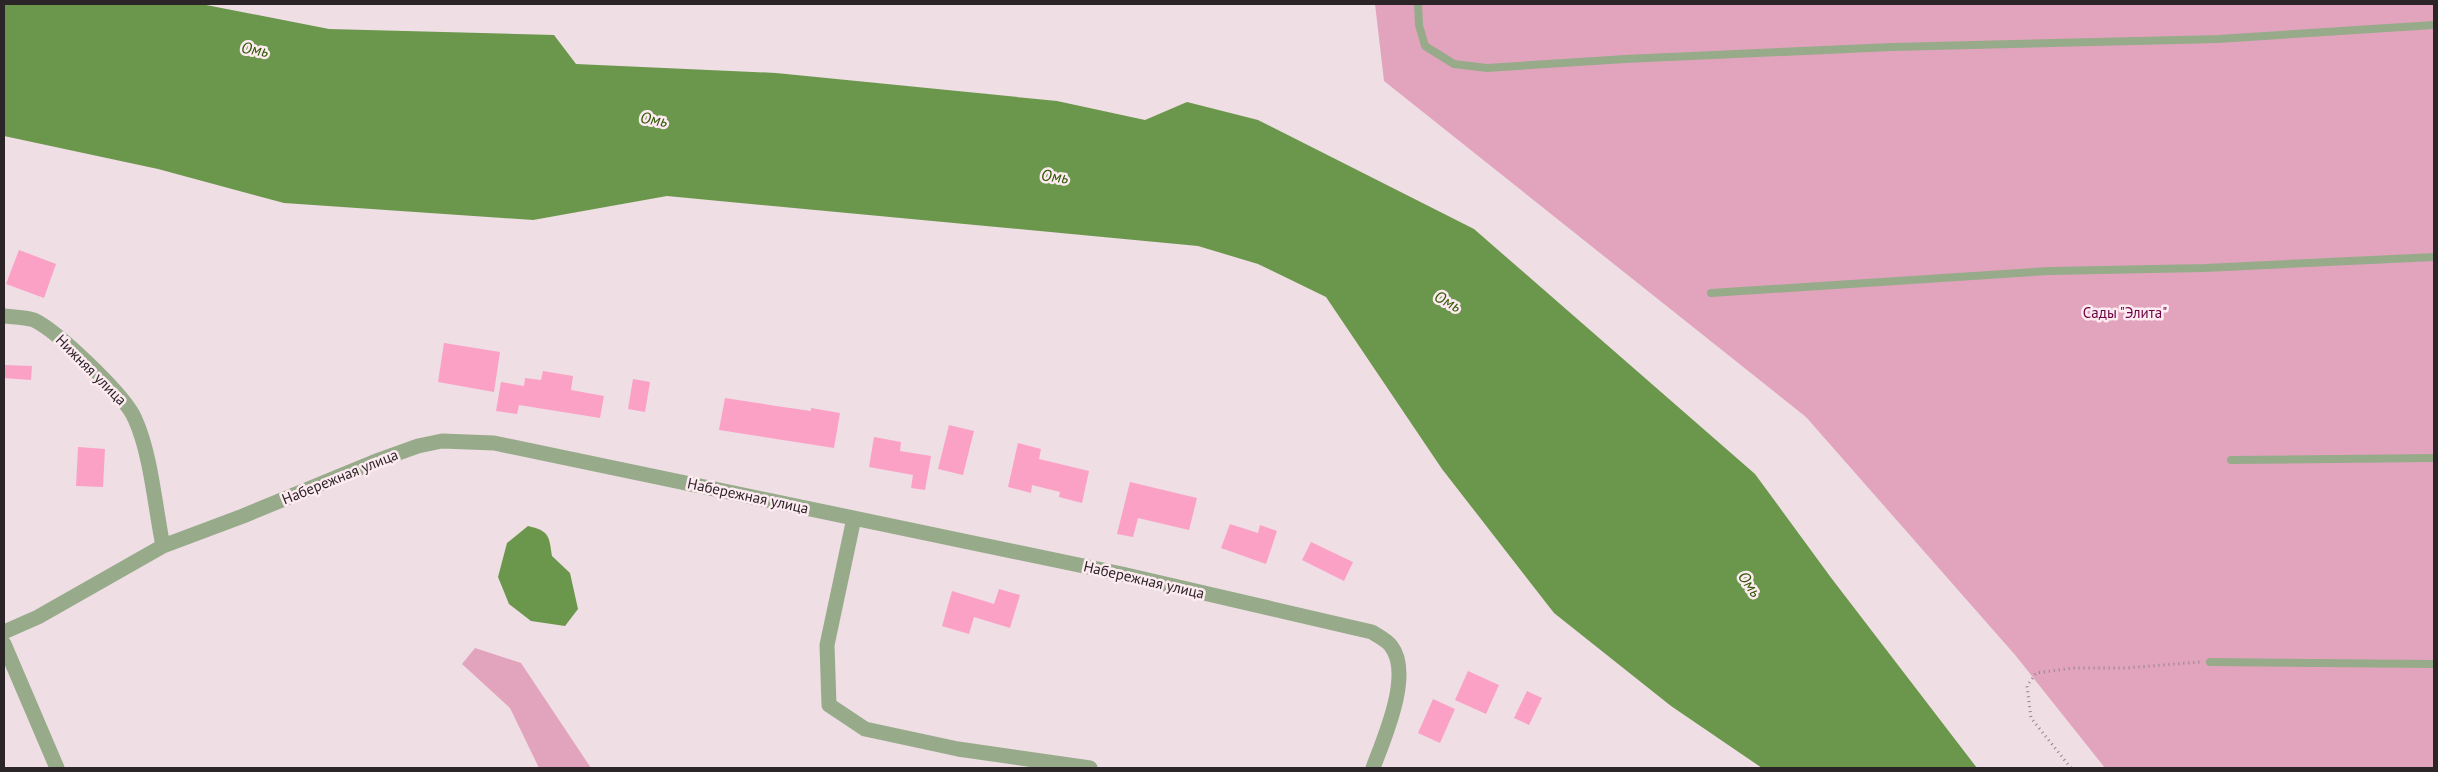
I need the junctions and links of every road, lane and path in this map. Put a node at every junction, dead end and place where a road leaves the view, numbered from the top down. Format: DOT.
graph roads {
  1 [pos="1418,4"];
  2 [pos="2434,24"];
  3 [pos="2434,257"];
  4 [pos="1711,293"];
  5 [pos="4,316"];
  6 [pos="2434,458"];
  7 [pos="2231,460"];
  8 [pos="854,518"];
  9 [pos="163,546"];
  10 [pos="4,632"];
  11 [pos="4,644"];
  12 [pos="2210,662"];
  13 [pos="2434,664"];
  14 [pos="57,768"];
  15 [pos="1090,768"];
  16 [pos="1374,768"];
  17 [pos="2071,768"];
  1 -- 2 [label="lane"];
  3 -- 4 [label="lane"];
  5 -- 9 [label="street, Нижняя улица"];
  6 -- 7 [label="lane"];
  8 -- 9 [label="street, Набережная улица"];
  8 -- 15 [label="street"];
  8 -- 16 [label="street, Набережная улица"];
  9 -- 10 [label="street, Набережная улица"];
  11 -- 14 [label="street"];
  12 -- 13 [label="lane"];
  12 -- 17 [label="path"];
}
